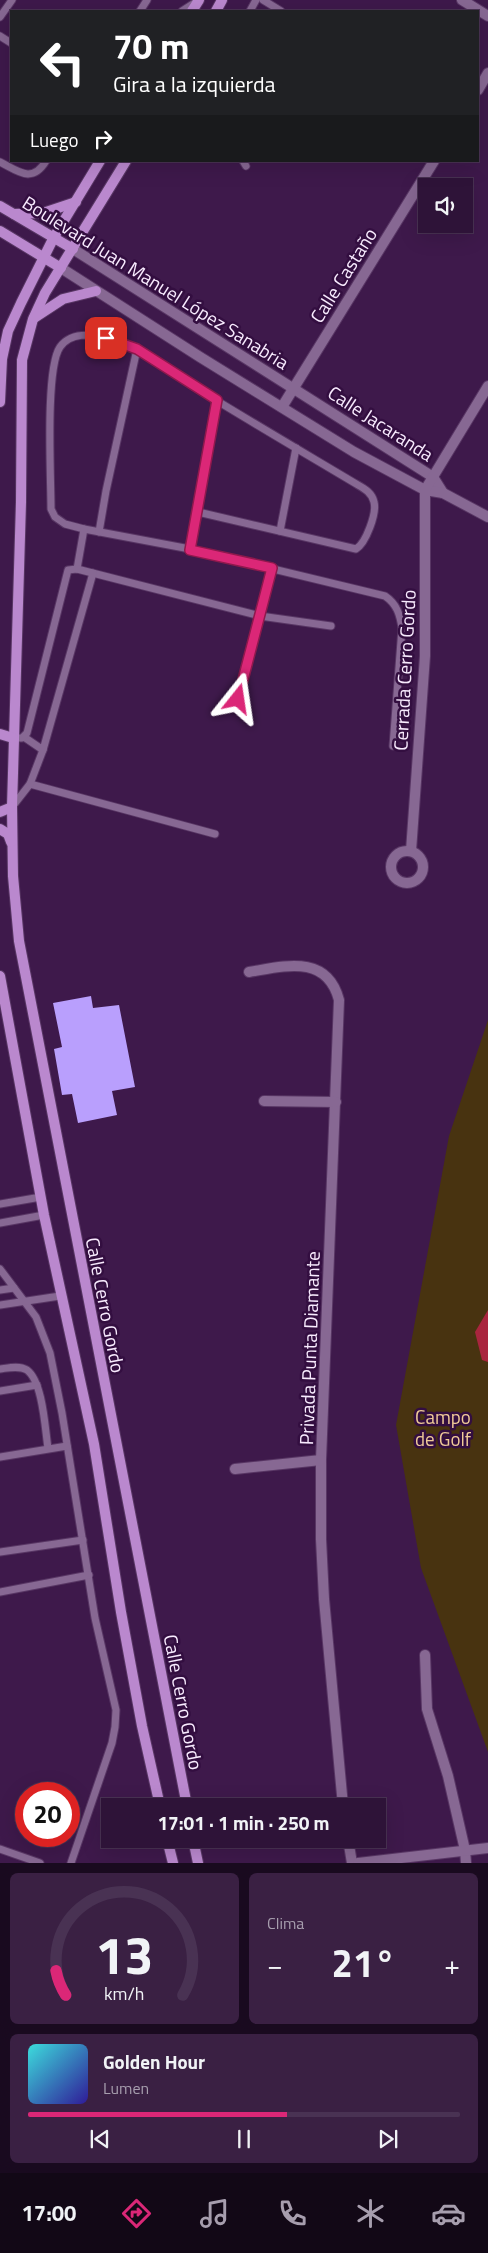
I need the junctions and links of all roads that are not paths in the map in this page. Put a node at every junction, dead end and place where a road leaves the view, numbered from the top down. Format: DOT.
graph roads {
  1 [pos="12,0"];
  2 [pos="199,0"];
  3 [pos="263,0"];
  4 [pos="462,0"];
  5 [pos="184,10"];
  6 [pos="279,10"];
  7 [pos="478,10"];
  8 [pos="0,17"];
  9 [pos="488,73"];
  10 [pos="479,88"];
  11 [pos="0,162"];
  12 [pos="45,162"];
  13 [pos="125,162"];
  14 [pos="433,162"];
  15 [pos="97,163"];
  16 [pos="76,202"];
  17 [pos="0,206"];
  18 [pos="14,214"];
  19 [pos="0,231"];
  20 [pos="54,237"];
  21 [pos="73,249"];
  22 [pos="44,258"];
  23 [pos="61,268"];
  24 [pos="96,291"];
  25 [pos="33,318"];
  26 [pos="137,349"];
  27 [pos="488,386"];
  28 [pos="294,388"];
  29 [pos="217,400"];
  30 [pos="0,402"];
  31 [pos="282,407"];
  32 [pos="296,448"];
  33 [pos="433,477"];
  34 [pos="425,490"];
  35 [pos="443,493"];
  36 [pos="198,512"];
  37 [pos="488,517"];
  38 [pos="84,529"];
  39 [pos="99,532"];
  40 [pos="280,532"];
  41 [pos="190,550"];
  42 [pos="77,568"];
  43 [pos="272,568"];
  44 [pos="93,573"];
  45 [pos="260,616"];
  46 [pos="331,626"];
  47 [pos="238,699"];
  48 [pos="0,734"];
  49 [pos="24,737"];
  50 [pos="13,738"];
  51 [pos="393,746"];
  52 [pos="43,750"];
  53 [pos="30,784"];
  54 [pos="12,807"];
  55 [pos="0,812"];
  56 [pos="0,829"];
  57 [pos="215,834"];
  58 [pos="12,848"];
  59 [pos="411,851"];
  60 [pos="249,972"];
  61 [pos="0,976"];
  62 [pos="264,1101"];
  63 [pos="336,1102"];
  64 [pos="41,1197"];
  65 [pos="0,1204"];
  66 [pos="44,1215"];
  67 [pos="0,1223"];
  68 [pos="0,1269"];
  69 [pos="14,1288"];
  70 [pos="0,1290"];
  71 [pos="60,1296"];
  72 [pos="25,1301"];
  73 [pos="0,1305"];
  74 [pos="0,1369"];
  75 [pos="36,1385"];
  76 [pos="0,1392"];
  77 [pos="67,1446"];
  78 [pos="48,1448"];
  79 [pos="0,1457"];
  80 [pos="322,1460"];
  81 [pos="235,1469"];
  82 [pos="83,1540"];
  83 [pos="0,1552"];
  84 [pos="89,1575"];
  85 [pos="0,1592"];
  86 [pos="425,1655"];
  87 [pos="158,1798"];
  88 [pos="185,1798"];
  89 [pos="342,1798"];
  90 [pos="170,1848"];
  91 [pos="195,1848"];
  92 [pos="350,1848"];
  93 [pos="488,1848"];
  94 [pos="0,1849"];
  95 [pos="465,1850"];
  96 [pos="398,1862"];
  97 [pos="40,1863"];
  98 [pos="71,1863"];
  99 [pos="173,1863"];
  100 [pos="198,1863"];
  101 [pos="352,1863"];
  102 [pos="358,1863"];
  103 [pos="466,1863"];
  1 -- 8 [label="lane"];
  2 -- 5 [label="lane"];
  3 -- 6 [label="lane"];
  4 -- 7 [label="street"];
  9 -- 10 [label="street"];
  11 -- 12 [label="lane"];
  13 -- 21 [label="main road, Calle Cerro Gordo"];
  14 -- 28 [label="street, Calle Castaño"];
  15 -- 16 [label="main road"];
  16 -- 18 [label="main road"];
  16 -- 20 [label="main road"];
  17 -- 18 [label="main road, Boulevard Juan Manuel López Sanabria"];
  18 -- 20 [label="main road, Boulevard Juan Manuel López Sanabria"];
  19 -- 22 [label="main road, Boulevard Juan Manuel López Sanabria"];
  20 -- 21 [label="main road, Boulevard Juan Manuel López Sanabria"];
  20 -- 22 [label="main road"];
  21 -- 23 [label="main road, Calle Cerro Gordo"];
  21 -- 28 [label="street, Boulevard Juan Manuel López Sanabria"];
  22 -- 23 [label="main road, Boulevard Juan Manuel López Sanabria"];
  22 -- 30 [label="main road"];
  23 -- 24 [label="street, Boulevard Juan Manuel López Sanabria"];
  23 -- 25 [label="main road, Calle Cerro Gordo"];
  24 -- 25 [label="main road"];
  24 -- 31 [label="street, Boulevard Juan Manuel López Sanabria"];
  25 -- 50 [label="main road, Calle Cerro Gordo"];
  26 -- 29 [label="lane"];
  26 -- 38 [label="lane"];
  26 -- 39 [label="lane"];
  27 -- 33 [label="street"];
  28 -- 31 [label="street, Calle Castaño"];
  28 -- 33 [label="street, Calle Jacaranda"];
  29 -- 32 [label="lane"];
  29 -- 36 [label="lane"];
  31 -- 34 [label="street, Calle Jacaranda"];
  32 -- 40 [label="lane"];
  32 -- 40 [label="lane"];
  33 -- 34 [label="street"];
  33 -- 35 [label="street, Calle Jacaranda"];
  34 -- 35 [label="street, Calle Jacaranda"];
  34 -- 59 [label="street, Cerrada Cerro Gordo"];
  35 -- 37 [label="street, Calle Jacaranda"];
  36 -- 40 [label="lane"];
  36 -- 41 [label="lane"];
  38 -- 39 [label="lane"];
  38 -- 42 [label="lane"];
  39 -- 41 [label="lane"];
  41 -- 43 [label="lane"];
  42 -- 44 [label="lane"];
  42 -- 49 [label="lane"];
  43 -- 45 [label="lane"];
  43 -- 51 [label="lane"];
  44 -- 45 [label="lane"];
  44 -- 52 [label="lane"];
  45 -- 46 [label="lane"];
  45 -- 47 [label="lane"];
  48 -- 50 [label="main road"];
  49 -- 50 [label="lane"];
  49 -- 52 [label="lane"];
  50 -- 54 [label="main road, Calle Cerro Gordo"];
  52 -- 53 [label="lane"];
  53 -- 54 [label="lane"];
  53 -- 57 [label="lane"];
  54 -- 55 [label="main road"];
  54 -- 58 [label="main road, Calle Cerro Gordo"];
  56 -- 58 [label="main road"];
  58 -- 88 [label="main road, Calle Cerro Gordo"];
  60 -- 63 [label="street, Privada Punta Diamante"];
  61 -- 64 [label="main road"];
  62 -- 63 [label="street"];
  63 -- 80 [label="street, Privada Punta Diamante"];
  64 -- 65 [label="lane"];
  64 -- 66 [label="main road"];
  66 -- 67 [label="lane"];
  66 -- 71 [label="main road"];
  68 -- 69 [label="lane"];
  69 -- 70 [label="lane"];
  69 -- 72 [label="lane"];
  71 -- 72 [label="lane"];
  71 -- 87 [label="main road"];
  72 -- 73 [label="lane"];
  72 -- 77 [label="lane"];
  74 -- 75 [label="lane"];
  75 -- 76 [label="lane"];
  75 -- 78 [label="lane"];
  77 -- 78 [label="lane"];
  77 -- 82 [label="lane"];
  78 -- 79 [label="lane"];
  80 -- 81 [label="street"];
  80 -- 89 [label="street, Privada Punta Diamante"];
  82 -- 83 [label="lane"];
  82 -- 84 [label="lane"];
  84 -- 85 [label="lane"];
  84 -- 98 [label="lane"];
  86 -- 95 [label="street"];
  90 -- 99 [label="main road"];
  91 -- 100 [label="main road"];
  92 -- 101 [label="street"];
  93 -- 95 [label="street"];
  94 -- 97 [label="lane"];
  95 -- 96 [label="street"];
  95 -- 103 [label="street"];
  96 -- 102 [label="street"];
}
